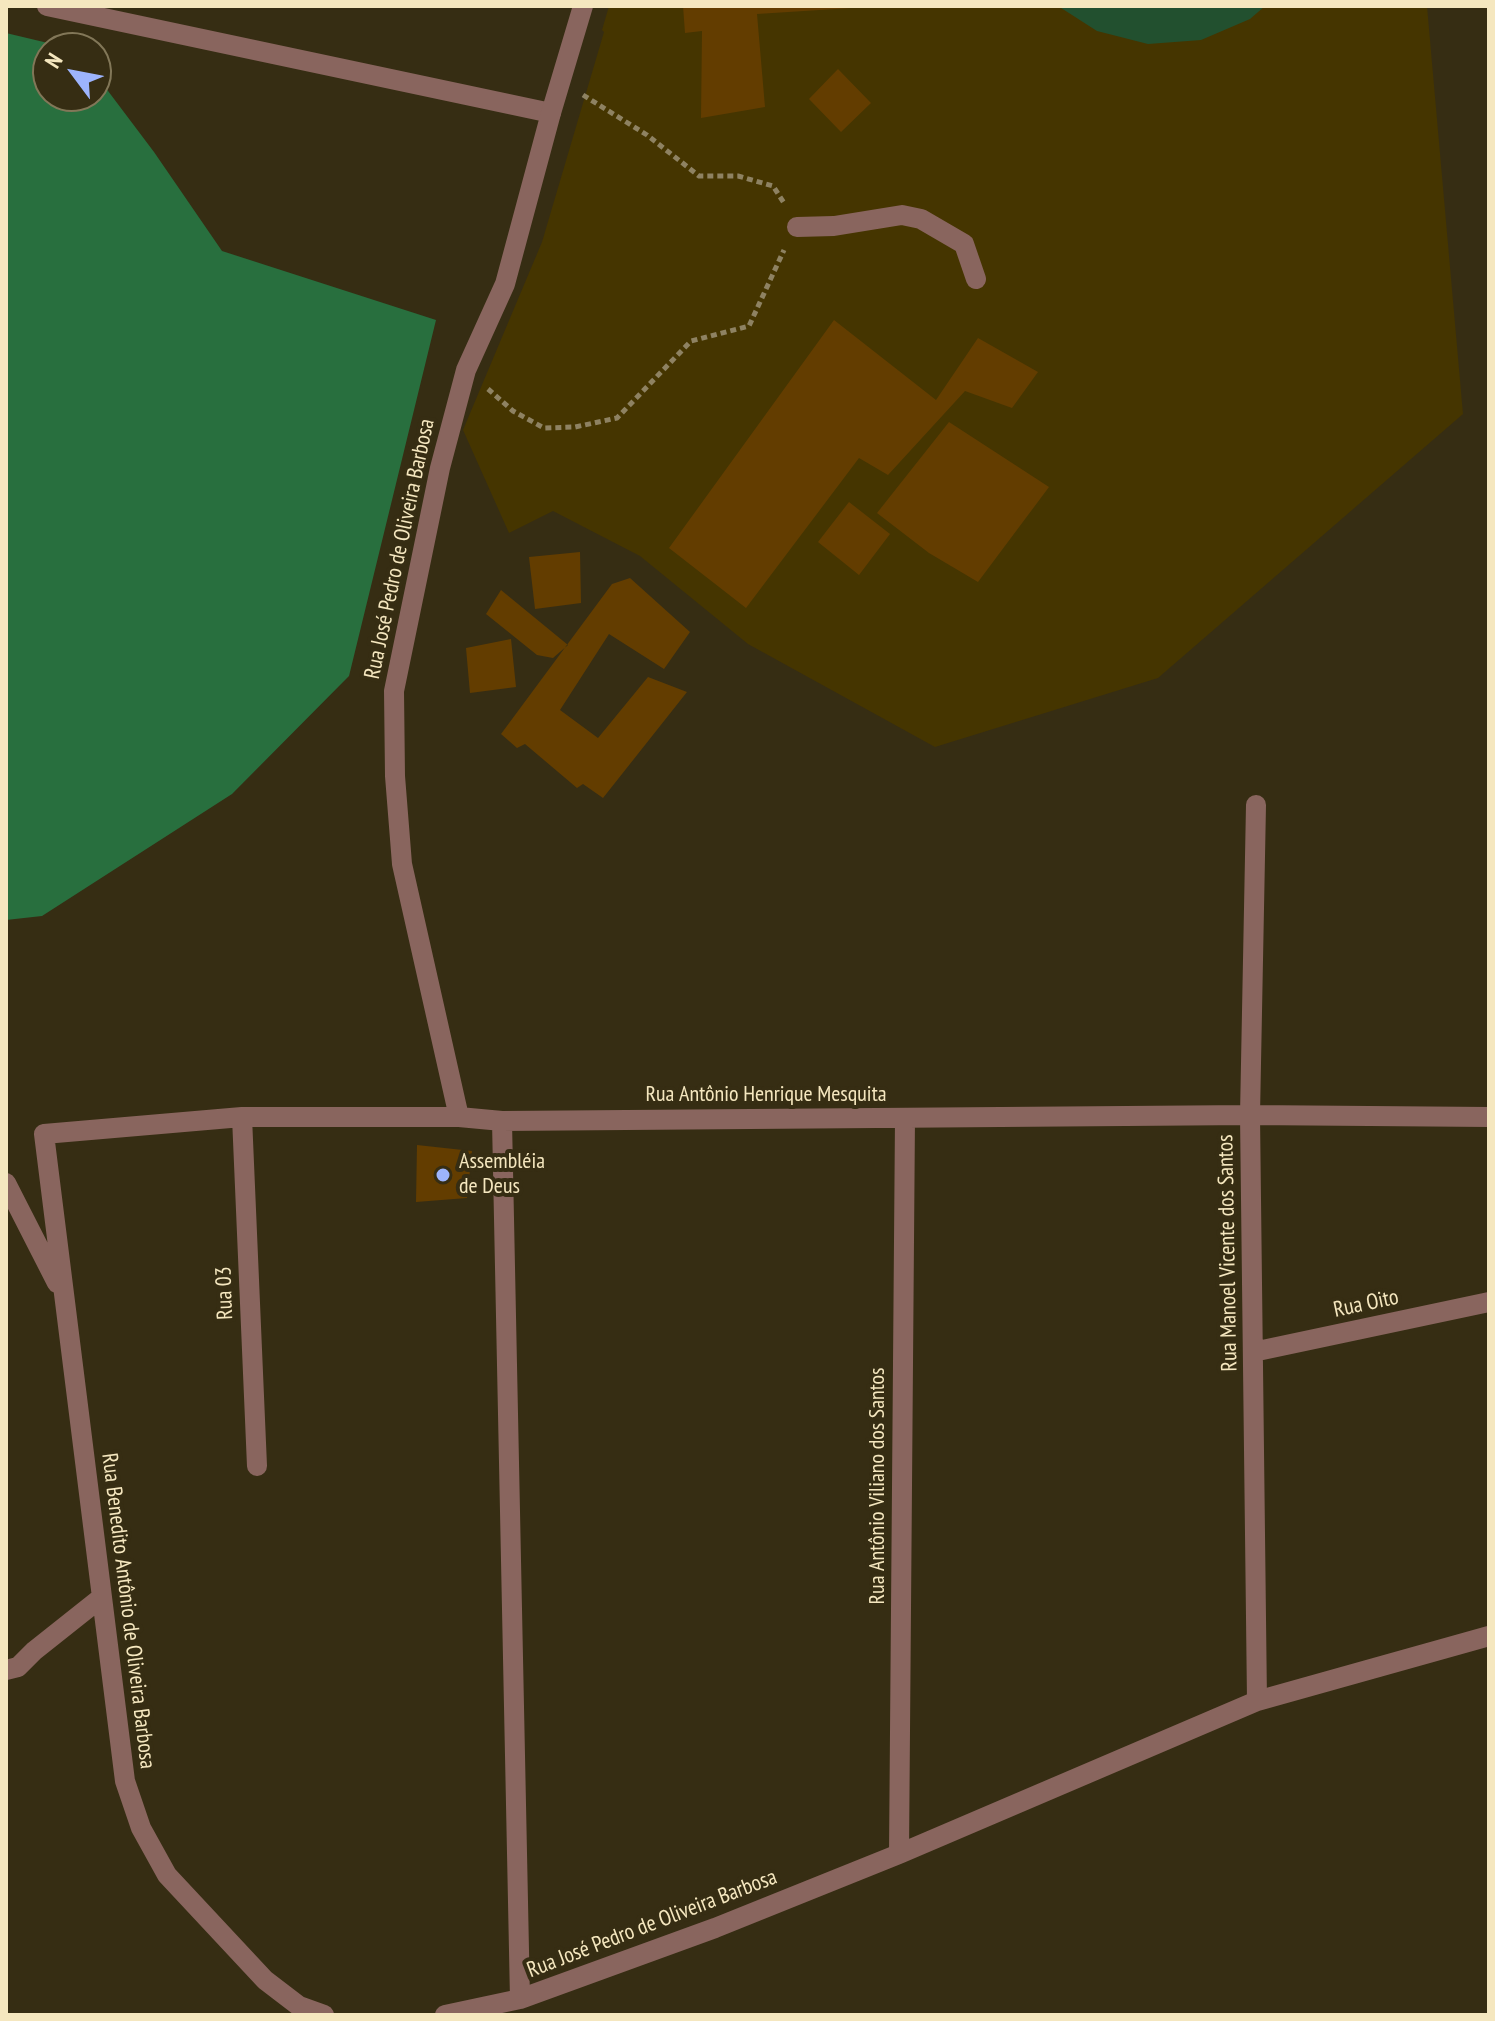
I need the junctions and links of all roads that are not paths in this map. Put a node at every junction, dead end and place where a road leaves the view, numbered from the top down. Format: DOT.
graph roads {
  1 [pos="47,6"];
  2 [pos="583,6"];
  3 [pos="551,113"];
  4 [pos="797,227"];
  5 [pos="976,279"];
  6 [pos="1256,805"];
  7 [pos="1250,1115"];
  8 [pos="242,1117"];
  9 [pos="459,1117"];
  10 [pos="1489,1117"];
  11 [pos="905,1118"];
  12 [pos="502,1121"];
  13 [pos="44,1134"];
  14 [pos="6,1183"];
  15 [pos="64,1296"];
  16 [pos="1489,1302"];
  17 [pos="1253,1352"];
  18 [pos="257,1466"];
  19 [pos="102,1597"];
  20 [pos="1489,1636"];
  21 [pos="6,1670"];
  22 [pos="1257,1701"];
  23 [pos="899,1854"];
  24 [pos="520,1999"];
  25 [pos="324,2015"];
  26 [pos="445,2015"];
  1 -- 3 [label="street"];
  2 -- 3 [label="street, Rua José Pedro de Oliveira Barbosa"];
  3 -- 9 [label="street, Rua José Pedro de Oliveira Barbosa"];
  4 -- 5 [label="street"];
  6 -- 7 [label="street, Rua Manoel Vicente dos Santos"];
  7 -- 10 [label="street, Rua Antônio Henrique Mesquita"];
  7 -- 11 [label="street, Rua Antônio Henrique Mesquita"];
  7 -- 17 [label="street, Rua Manoel Vicente dos Santos"];
  8 -- 9 [label="street, Rua Antônio Henrique Mesquita"];
  8 -- 13 [label="street, Rua Antônio Henrique Mesquita"];
  8 -- 18 [label="street, Rua 03"];
  9 -- 12 [label="street, Rua Antônio Henrique Mesquita"];
  11 -- 12 [label="street, Rua Antônio Henrique Mesquita"];
  11 -- 23 [label="street, Rua Antônio Viliano dos Santos"];
  12 -- 24 [label="street, Rua José Pedro de Oliveira Barbosa"];
  13 -- 15 [label="street, Rua Benedito Antônio de Oliveira Barbosa"];
  14 -- 15 [label="street"];
  15 -- 19 [label="street, Rua Benedito Antônio de Oliveira Barbosa"];
  16 -- 17 [label="street, Rua Oito"];
  17 -- 22 [label="street, Rua Manoel Vicente dos Santos"];
  19 -- 21 [label="street"];
  19 -- 25 [label="street, Rua Benedito Antônio de Oliveira Barbosa"];
  20 -- 22 [label="street, Rua José Pedro de Oliveira Barbosa"];
  22 -- 23 [label="street, Rua José Pedro de Oliveira Barbosa"];
  23 -- 24 [label="street, Rua José Pedro de Oliveira Barbosa"];
  24 -- 26 [label="street"];
}
